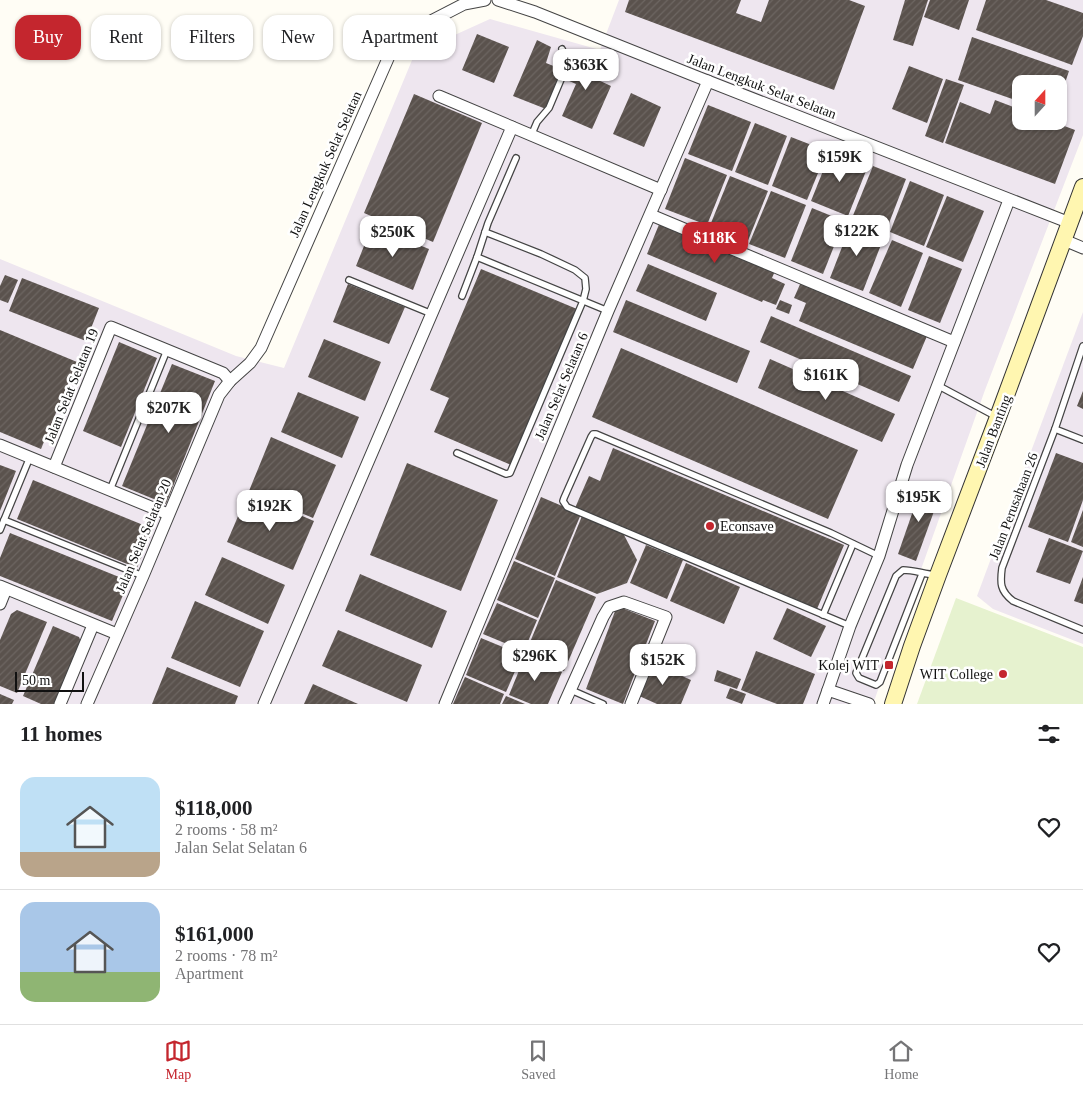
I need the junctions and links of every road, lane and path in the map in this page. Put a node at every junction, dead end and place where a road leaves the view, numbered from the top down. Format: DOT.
graph roads {
  1 [pos="485,0"];
  2 [pos="498,0"];
  3 [pos="562,49"];
  4 [pos="695,76"];
  5 [pos="708,81"];
  6 [pos="724,88"];
  7 [pos="439,96"];
  8 [pos="700,99"];
  9 [pos="512,127"];
  10 [pos="531,136"];
  11 [pos="516,158"];
  12 [pos="1083,187"];
  13 [pos="661,190"];
  14 [pos="1009,200"];
  15 [pos="651,215"];
  16 [pos="1070,223"];
  17 [pos="485,232"];
  18 [pos="1064,240"];
  19 [pos="1083,248"];
  20 [pos="477,257"];
  21 [pos="349,280"];
  22 [pos="462,296"];
  23 [pos="583,301"];
  24 [pos="608,311"];
  25 [pos="432,314"];
  26 [pos="954,342"];
  27 [pos="1083,346"];
  28 [pos="168,350"];
  29 [pos="230,380"];
  30 [pos="937,386"];
  31 [pos="998,418"];
  32 [pos="1055,429"];
  33 [pos="1083,440"];
  34 [pos="0,445"];
  35 [pos="457,453"];
  36 [pos="30,457"];
  37 [pos="54,467"];
  38 [pos="110,490"];
  39 [pos="168,514"];
  40 [pos="4,520"];
  41 [pos="0,530"];
  42 [pos="853,544"];
  43 [pos="880,556"];
  44 [pos="930,574"];
  45 [pos="143,576"];
  46 [pos="3,587"];
  47 [pos="0,604"];
  48 [pos="823,615"];
  49 [pos="93,625"];
  50 [pos="850,626"];
  51 [pos="1083,630"];
  52 [pos="117,634"];
  53 [pos="571,690"];
  54 [pos="828,690"];
  55 [pos="60,704"];
  56 [pos="87,704"];
  57 [pos="264,704"];
  58 [pos="445,704"];
  59 [pos="564,704"];
  60 [pos="603,704"];
  61 [pos="630,704"];
  62 [pos="823,704"];
  63 [pos="869,704"];
  64 [pos="893,704"];
  1 -- 29 [label="street, Jalan Lengkuk Selat Selatan"];
  2 -- 4 [label="street, Jalan Lengkuk Selat Selatan"];
  3 -- 10 [label="lane"];
  4 -- 5 [label="street, Jalan Lengkuk Selat Selatan"];
  4 -- 8 [label="street"];
  5 -- 6 [label="street, Jalan Lengkuk Selat Selatan"];
  5 -- 8 [label="street, Jalan Selat Selatan 6"];
  6 -- 8 [label="street"];
  6 -- 14 [label="street, Jalan Lengkuk Selat Selatan"];
  7 -- 9 [label="street"];
  8 -- 13 [label="street, Jalan Selat Selatan 6"];
  9 -- 10 [label="street"];
  9 -- 25 [label="street"];
  10 -- 13 [label="street"];
  11 -- 17 [label="lane"];
  12 -- 16 [label="main road, Jalan Banting"];
  13 -- 15 [label="street, Jalan Selat Selatan 6"];
  14 -- 16 [label="street, Jalan Lengkuk Selat Selatan"];
  14 -- 26 [label="street"];
  15 -- 24 [label="street, Jalan Selat Selatan 6"];
  15 -- 26 [label="street"];
  16 -- 18 [label="main road, Jalan Banting"];
  17 -- 20 [label="lane"];
  17 -- 23 [label="lane"];
  18 -- 19 [label="street"];
  18 -- 31 [label="main road, Jalan Banting"];
  20 -- 22 [label="lane"];
  20 -- 23 [label="lane"];
  21 -- 25 [label="lane"];
  23 -- 24 [label="lane"];
  23 -- 35 [label="lane"];
  24 -- 58 [label="street, Jalan Selat Selatan 6"];
  25 -- 57 [label="street"];
  26 -- 30 [label="street"];
  27 -- 32 [label="lane, Jalan Perusahaan 26"];
  28 -- 29 [label="street, Jalan Selat Selatan 19"];
  28 -- 37 [label="street, Jalan Selat Selatan 19"];
  28 -- 38 [label="lane"];
  29 -- 39 [label="street, Jalan Selat Selatan 20"];
  30 -- 31 [label="lane"];
  30 -- 43 [label="street"];
  31 -- 44 [label="main road, Jalan Banting"];
  32 -- 33 [label="lane"];
  32 -- 51 [label="lane, Jalan Perusahaan 26"];
  34 -- 36 [label="street"];
  36 -- 37 [label="street"];
  36 -- 40 [label="lane"];
  37 -- 38 [label="street"];
  38 -- 39 [label="street"];
  39 -- 45 [label="street, Jalan Selat Selatan 20"];
  40 -- 41 [label="lane"];
  40 -- 45 [label="lane"];
  42 -- 43 [label="lane"];
  42 -- 48 [label="lane"];
  42 -- 48 [label="lane"];
  43 -- 50 [label="street"];
  44 -- 44 [label="lane"];
  44 -- 64 [label="main road, Jalan Banting"];
  45 -- 52 [label="street, Jalan Selat Selatan 20"];
  46 -- 47 [label="street"];
  46 -- 49 [label="street"];
  48 -- 50 [label="lane"];
  49 -- 52 [label="street"];
  49 -- 55 [label="street"];
  50 -- 54 [label="street"];
  52 -- 56 [label="street, Jalan Selat Selatan 20"];
  53 -- 59 [label="street"];
  53 -- 60 [label="lane"];
  53 -- 61 [label="street"];
  54 -- 62 [label="street"];
  54 -- 63 [label="street"];
}
